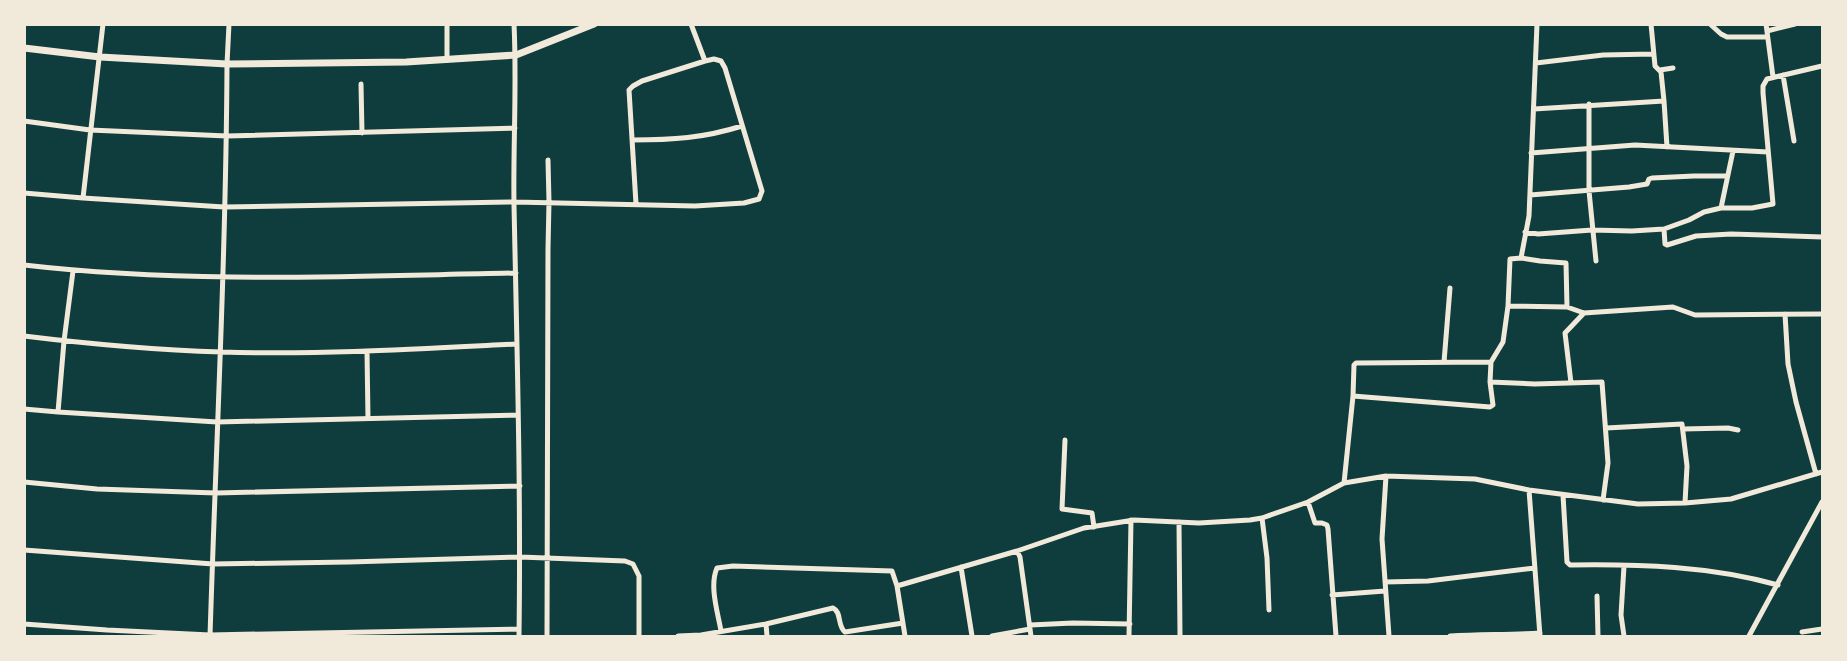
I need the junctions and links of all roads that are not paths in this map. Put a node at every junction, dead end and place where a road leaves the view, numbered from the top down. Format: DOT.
graph roads {
  1 [pos="103,24"];
  2 [pos="229,24"];
  3 [pos="447,24"];
  4 [pos="514,24"];
  5 [pos="594,24"];
  6 [pos="691,24"];
  7 [pos="1537,24"];
  8 [pos="1651,24"];
  9 [pos="1710,24"];
  10 [pos="1795,24"];
  11 [pos="1766,31"];
  12 [pos="24,48"];
  13 [pos="1653,54"];
  14 [pos="516,55"];
  15 [pos="100,57"];
  16 [pos="447,60"];
  17 [pos="705,61"];
  18 [pos="227,64"];
  19 [pos="1536,64"];
  20 [pos="1822,66"];
  21 [pos="1673,68"];
  22 [pos="1660,70"];
  23 [pos="1783,75"];
  24 [pos="1773,78"];
  25 [pos="361,84"];
  26 [pos="1664,101"];
  27 [pos="1589,104"];
  28 [pos="1534,109"];
  29 [pos="24,121"];
  30 [pos="742,126"];
  31 [pos="515,128"];
  32 [pos="90,130"];
  33 [pos="362,133"];
  34 [pos="227,136"];
  35 [pos="632,139"];
  36 [pos="1794,141"];
  37 [pos="1667,147"];
  38 [pos="1590,149"];
  39 [pos="1733,150"];
  40 [pos="1768,152"];
  41 [pos="1531,153"];
  42 [pos="548,160"];
  43 [pos="1727,176"];
  44 [pos="1589,191"];
  45 [pos="24,193"];
  46 [pos="1530,195"];
  47 [pos="83,198"];
  48 [pos="514,202"];
  49 [pos="549,202"];
  50 [pos="636,204"];
  51 [pos="224,207"];
  52 [pos="1721,208"];
  53 [pos="1592,229"];
  54 [pos="1664,229"];
  55 [pos="1525,232"];
  56 [pos="1822,237"];
  57 [pos="1521,258"];
  58 [pos="1596,261"];
  59 [pos="24,265"];
  60 [pos="74,271"];
  61 [pos="516,273"];
  62 [pos="222,278"];
  63 [pos="1450,288"];
  64 [pos="1508,306"];
  65 [pos="1567,307"];
  66 [pos="1584,313"];
  67 [pos="1785,314"];
  68 [pos="1822,314"];
  69 [pos="24,336"];
  70 [pos="64,341"];
  71 [pos="516,344"];
  72 [pos="367,351"];
  73 [pos="221,352"];
  74 [pos="1444,362"];
  75 [pos="1491,362"];
  76 [pos="1490,382"];
  77 [pos="1571,383"];
  78 [pos="1353,396"];
  79 [pos="24,408"];
  80 [pos="58,412"];
  81 [pos="518,415"];
  82 [pos="368,419"];
  83 [pos="217,422"];
  84 [pos="1606,428"];
  85 [pos="1683,429"];
  86 [pos="1738,430"];
  87 [pos="1065,440"];
  88 [pos="1819,473"];
  89 [pos="1386,476"];
  90 [pos="24,482"];
  91 [pos="1344,484"];
  92 [pos="520,486"];
  93 [pos="1529,490"];
  94 [pos="216,493"];
  95 [pos="1563,495"];
  96 [pos="1603,500"];
  97 [pos="1308,502"];
  98 [pos="1822,502"];
  99 [pos="1685,503"];
  100 [pos="1262,518"];
  101 [pos="1131,520"];
  102 [pos="1179,522"];
  103 [pos="1094,527"];
  104 [pos="24,550"];
  105 [pos="1017,551"];
  106 [pos="520,557"];
  107 [pos="548,559"];
  108 [pos="213,564"];
  109 [pos="1624,566"];
  110 [pos="961,567"];
  111 [pos="1535,568"];
  112 [pos="1385,582"];
  113 [pos="1778,584"];
  114 [pos="897,586"];
  115 [pos="1385,591"];
  116 [pos="1332,595"];
  117 [pos="1597,596"];
  118 [pos="1269,610"];
  119 [pos="903,623"];
  120 [pos="24,624"];
  121 [pos="766,624"];
  122 [pos="1130,624"];
  123 [pos="1822,629"];
  124 [pos="1030,630"];
  125 [pos="721,631"];
  126 [pos="1802,632"];
  127 [pos="519,633"];
  128 [pos="1540,635"];
  129 [pos="210,636"];
  130 [pos="547,636"];
  131 [pos="639,636"];
  132 [pos="678,636"];
  133 [pos="701,636"];
  134 [pos="766,636"];
  135 [pos="905,636"];
  136 [pos="972,636"];
  137 [pos="992,636"];
  138 [pos="1129,636"];
  139 [pos="1180,636"];
  140 [pos="1336,636"];
  141 [pos="1389,636"];
  142 [pos="1450,636"];
  143 [pos="1598,636"];
  144 [pos="1624,636"];
  145 [pos="1749,636"];
  1 -- 15 [label="street"];
  2 -- 18 [label="street"];
  3 -- 16 [label="street"];
  4 -- 14 [label="street"];
  5 -- 14 [label="street"];
  6 -- 17 [label="street"];
  7 -- 19 [label="street"];
  8 -- 13 [label="street"];
  9 -- 11 [label="street"];
  10 -- 11 [label="street"];
  11 -- 24 [label="street"];
  12 -- 15 [label="street"];
  13 -- 19 [label="street"];
  13 -- 22 [label="street"];
  14 -- 16 [label="street"];
  14 -- 31 [label="street"];
  15 -- 18 [label="street"];
  15 -- 32 [label="street"];
  16 -- 18 [label="street"];
  17 -- 30 [label="street"];
  17 -- 35 [label="street"];
  18 -- 34 [label="street"];
  19 -- 28 [label="street"];
  20 -- 23 [label="street"];
  21 -- 22 [label="street"];
  22 -- 26 [label="street"];
  23 -- 24 [label="street"];
  23 -- 36 [label="street"];
  24 -- 40 [label="street"];
  25 -- 33 [label="street"];
  26 -- 27 [label="street"];
  26 -- 37 [label="street"];
  27 -- 28 [label="street"];
  27 -- 38 [label="street"];
  28 -- 41 [label="street"];
  29 -- 32 [label="street"];
  30 -- 35 [label="street"];
  30 -- 50 [label="street"];
  31 -- 33 [label="street"];
  31 -- 48 [label="street"];
  32 -- 34 [label="street"];
  32 -- 47 [label="street"];
  33 -- 34 [label="street"];
  34 -- 51 [label="street"];
  35 -- 50 [label="street"];
  37 -- 38 [label="street"];
  37 -- 39 [label="street"];
  38 -- 41 [label="street"];
  38 -- 44 [label="street"];
  39 -- 40 [label="street"];
  39 -- 43 [label="street"];
  40 -- 52 [label="street"];
  41 -- 46 [label="street"];
  42 -- 49 [label="street"];
  43 -- 44 [label="street"];
  43 -- 52 [label="street"];
  44 -- 46 [label="street"];
  44 -- 53 [label="street"];
  45 -- 47 [label="street"];
  46 -- 55 [label="street"];
  47 -- 51 [label="street"];
  48 -- 49 [label="street"];
  48 -- 51 [label="street"];
  48 -- 61 [label="street"];
  49 -- 50 [label="street"];
  49 -- 107 [label="street"];
  51 -- 62 [label="street"];
  52 -- 54 [label="street"];
  53 -- 54 [label="street"];
  53 -- 55 [label="street"];
  53 -- 58 [label="street"];
  54 -- 56 [label="street"];
  55 -- 57 [label="street"];
  57 -- 64 [label="street"];
  57 -- 65 [label="street"];
  59 -- 60 [label="street"];
  60 -- 62 [label="street"];
  60 -- 70 [label="street"];
  61 -- 62 [label="street"];
  61 -- 71 [label="street"];
  62 -- 73 [label="street"];
  63 -- 74 [label="street"];
  64 -- 65 [label="street"];
  64 -- 75 [label="street"];
  65 -- 66 [label="street"];
  66 -- 67 [label="street"];
  66 -- 77 [label="street"];
  67 -- 68 [label="street"];
  67 -- 88 [label="street"];
  69 -- 70 [label="street"];
  70 -- 73 [label="street"];
  70 -- 80 [label="street"];
  71 -- 72 [label="street"];
  71 -- 81 [label="street"];
  72 -- 73 [label="street"];
  72 -- 82 [label="street"];
  73 -- 83 [label="street"];
  74 -- 75 [label="street"];
  74 -- 78 [label="street"];
  75 -- 76 [label="street"];
  76 -- 77 [label="street"];
  76 -- 78 [label="street"];
  77 -- 84 [label="street"];
  78 -- 91 [label="street"];
  79 -- 80 [label="street"];
  80 -- 83 [label="street"];
  81 -- 82 [label="street"];
  81 -- 92 [label="street"];
  82 -- 83 [label="street"];
  83 -- 94 [label="street"];
  84 -- 85 [label="street"];
  84 -- 96 [label="street"];
  85 -- 86 [label="street"];
  85 -- 99 [label="street"];
  87 -- 103 [label="street"];
  88 -- 99 [label="street"];
  89 -- 91 [label="street"];
  89 -- 93 [label="street"];
  89 -- 112 [label="street"];
  90 -- 94 [label="street"];
  91 -- 97 [label="street"];
  92 -- 94 [label="street"];
  92 -- 106 [label="street"];
  93 -- 95 [label="street"];
  93 -- 111 [label="street"];
  94 -- 108 [label="street"];
  95 -- 96 [label="street"];
  95 -- 109 [label="street"];
  96 -- 99 [label="street"];
  97 -- 100 [label="street"];
  97 -- 116 [label="street"];
  98 -- 113 [label="street"];
  100 -- 102 [label="street"];
  100 -- 118 [label="street"];
  101 -- 102 [label="street"];
  101 -- 103 [label="street"];
  101 -- 122 [label="street"];
  102 -- 139 [label="street"];
  103 -- 105 [label="street"];
  104 -- 108 [label="street"];
  105 -- 110 [label="street"];
  105 -- 124 [label="street"];
  106 -- 107 [label="street"];
  106 -- 108 [label="street"];
  106 -- 127 [label="street"];
  107 -- 130 [label="street"];
  107 -- 131 [label="street"];
  108 -- 129 [label="street"];
  109 -- 113 [label="street"];
  109 -- 144 [label="street"];
  110 -- 114 [label="street"];
  110 -- 136 [label="street"];
  111 -- 112 [label="street"];
  111 -- 128 [label="street"];
  112 -- 115 [label="street"];
  113 -- 145 [label="street"];
  114 -- 119 [label="street"];
  114 -- 125 [label="street"];
  115 -- 116 [label="street"];
  115 -- 141 [label="street"];
  116 -- 140 [label="street"];
  117 -- 143 [label="street"];
  119 -- 121 [label="street"];
  119 -- 135 [label="street"];
  120 -- 129 [label="street"];
  121 -- 125 [label="street"];
  121 -- 134 [label="street"];
  122 -- 124 [label="street"];
  122 -- 138 [label="street"];
  123 -- 126 [label="street"];
  124 -- 137 [label="street"];
  125 -- 133 [label="street"];
  127 -- 129 [label="street"];
  128 -- 142 [label="street"];
  132 -- 133 [label="street"];
}
